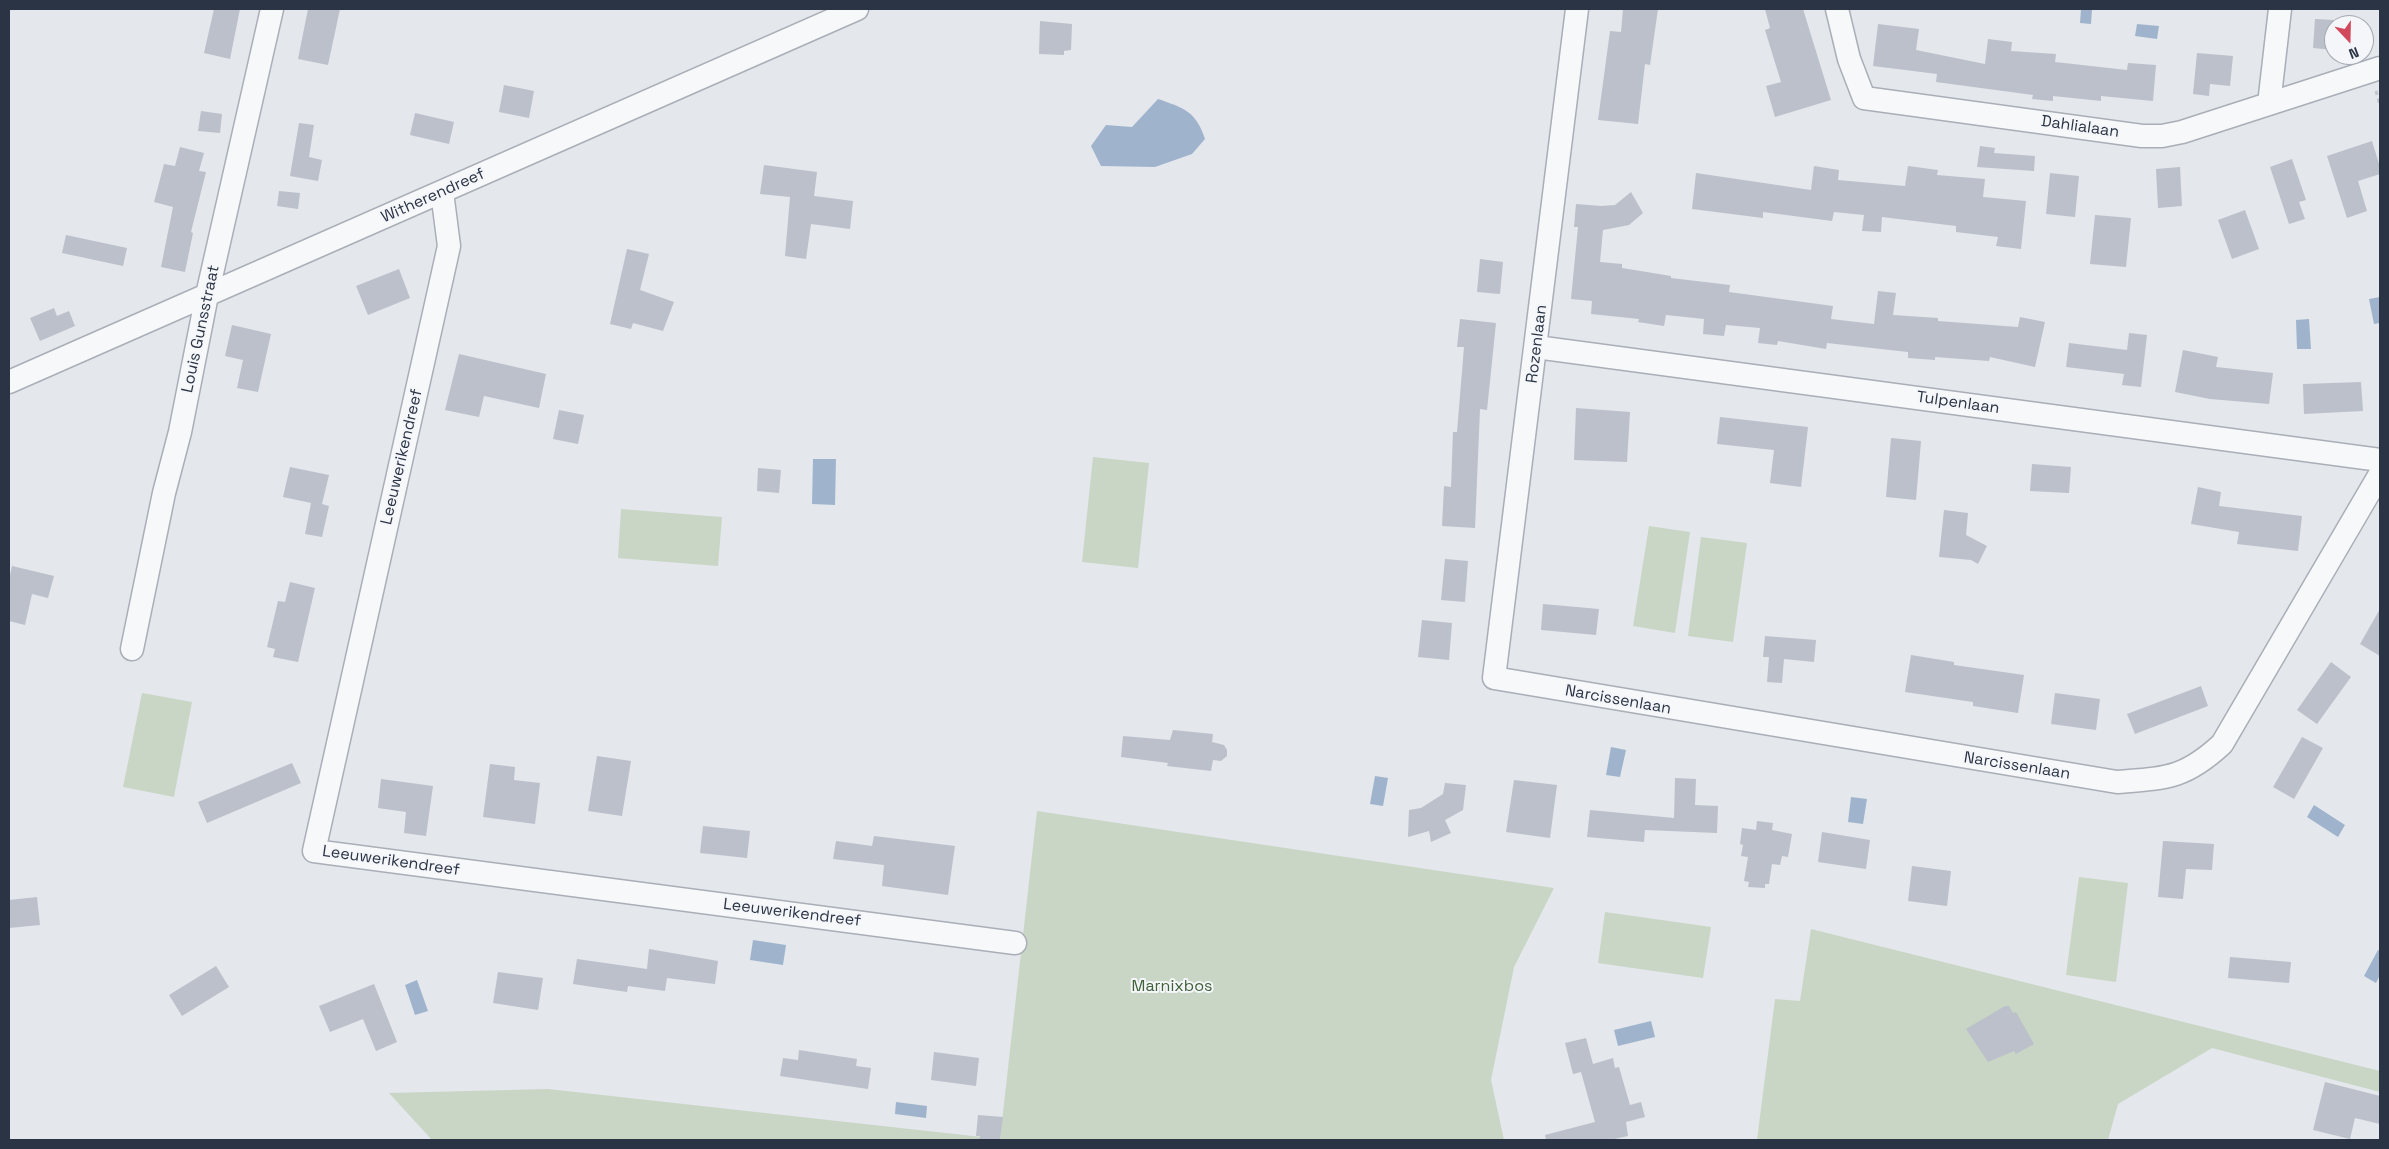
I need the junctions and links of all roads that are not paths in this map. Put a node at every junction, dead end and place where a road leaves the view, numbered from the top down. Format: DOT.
graph roads {
  1 [pos="272,9"];
  2 [pos="857,9"];
  3 [pos="1577,9"];
  4 [pos="1837,9"];
  5 [pos="2280,9"];
  6 [pos="2380,68"];
  7 [pos="2269,104"];
  8 [pos="442,192"];
  9 [pos="208,295"];
  10 [pos="1536,347"];
  11 [pos="9,382"];
  12 [pos="2380,460"];
  13 [pos="2380,474"];
  14 [pos="132,649"];
  15 [pos="1494,678"];
  16 [pos="1015,943"];
  1 -- 9 [label="street, Louis Gunsstraat"];
  2 -- 8 [label="street, Witherendreef"];
  3 -- 10 [label="street, Rozenlaan"];
  4 -- 7 [label="street, Dahlialaan"];
  5 -- 7 [label="street"];
  6 -- 7 [label="street, Dahlialaan"];
  8 -- 9 [label="street, Witherendreef"];
  8 -- 16 [label="street, Leeuwerikendreef"];
  9 -- 11 [label="street, Witherendreef"];
  9 -- 14 [label="street, Louis Gunsstraat"];
  10 -- 12 [label="street, Tulpenlaan"];
  10 -- 15 [label="street, Rozenlaan"];
  13 -- 15 [label="street, Narcissenlaan"];
}
